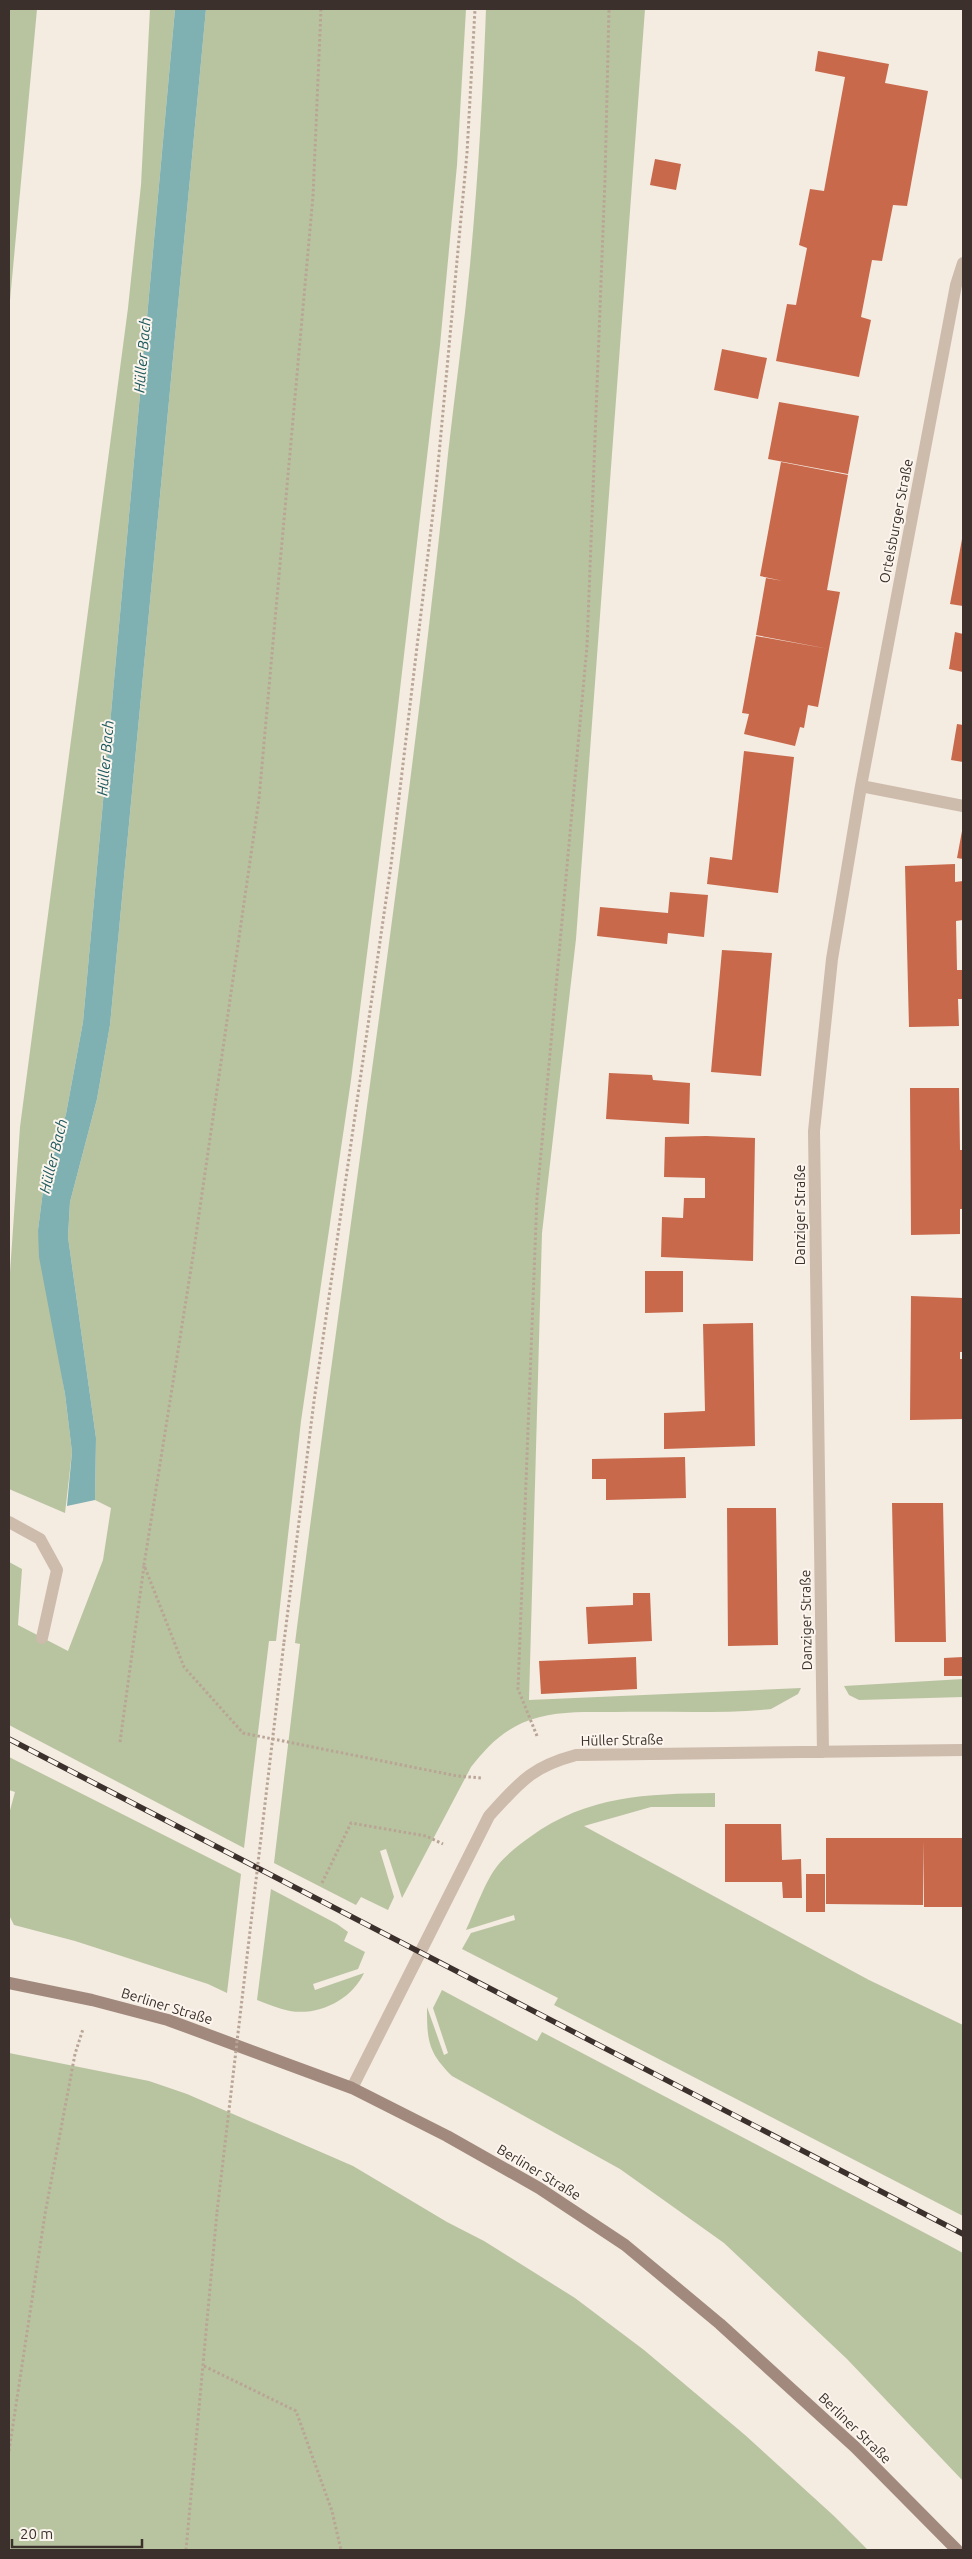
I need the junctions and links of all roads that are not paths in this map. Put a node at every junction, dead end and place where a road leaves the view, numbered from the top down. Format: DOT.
graph roads {
  1 [pos="963,263"];
  2 [pos="861,786"];
  3 [pos="963,806"];
  4 [pos="9,1522"];
  5 [pos="42,1638"];
  6 [pos="963,1750"];
  7 [pos="823,1752"];
  8 [pos="9,1983"];
  9 [pos="352,2088"];
  10 [pos="957,2550"];
  1 -- 2 [label="street, Ortelsburger Straße"];
  2 -- 3 [label="street"];
  2 -- 7 [label="street, Danziger Straße"];
  4 -- 5 [label="street"];
  6 -- 7 [label="street, Hüller Straße"];
  7 -- 9 [label="street, Hüller Straße"];
  8 -- 9 [label="main road, Berliner Straße"];
  9 -- 10 [label="main road, Berliner Straße"];
}
